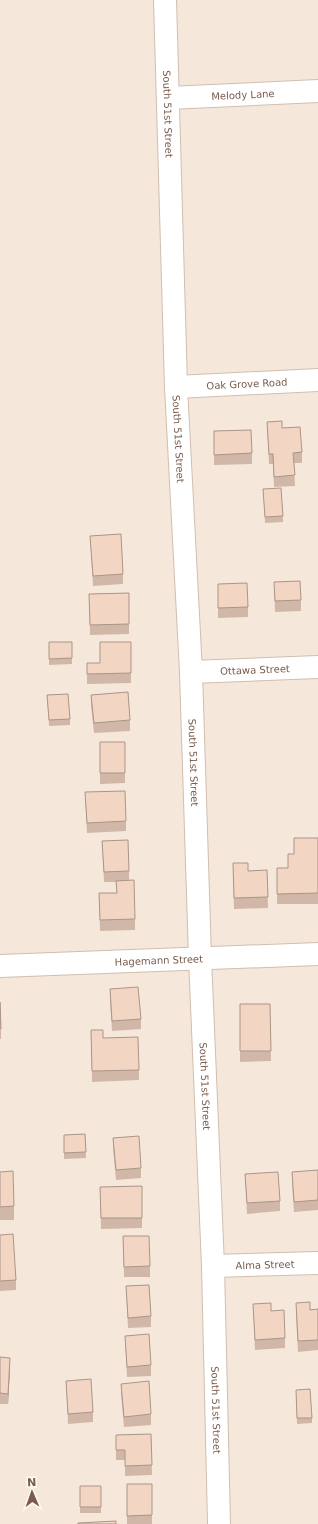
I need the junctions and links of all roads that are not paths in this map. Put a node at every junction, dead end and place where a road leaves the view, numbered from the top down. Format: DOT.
graph roads {
  1 [pos="165,0"];
  2 [pos="318,91"];
  3 [pos="168,98"];
  4 [pos="318,380"];
  5 [pos="176,387"];
  6 [pos="318,667"];
  7 [pos="191,672"];
  8 [pos="318,954"];
  9 [pos="200,958"];
  10 [pos="0,966"];
  11 [pos="318,1263"];
  12 [pos="213,1266"];
  13 [pos="219,1524"];
  1 -- 3 [label="street, South 51st Street"];
  2 -- 3 [label="street, Melody Lane"];
  3 -- 5 [label="street, South 51st Street"];
  4 -- 5 [label="street, Oak Grove Road"];
  5 -- 7 [label="street, South 51st Street"];
  6 -- 7 [label="street, Ottawa Street"];
  7 -- 9 [label="street, South 51st Street"];
  8 -- 9 [label="street, Hagemann Street"];
  9 -- 10 [label="street, Hagemann Street"];
  9 -- 12 [label="street, South 51st Street"];
  11 -- 12 [label="street, Alma Street"];
  12 -- 13 [label="street, South 51st Street"];
}
